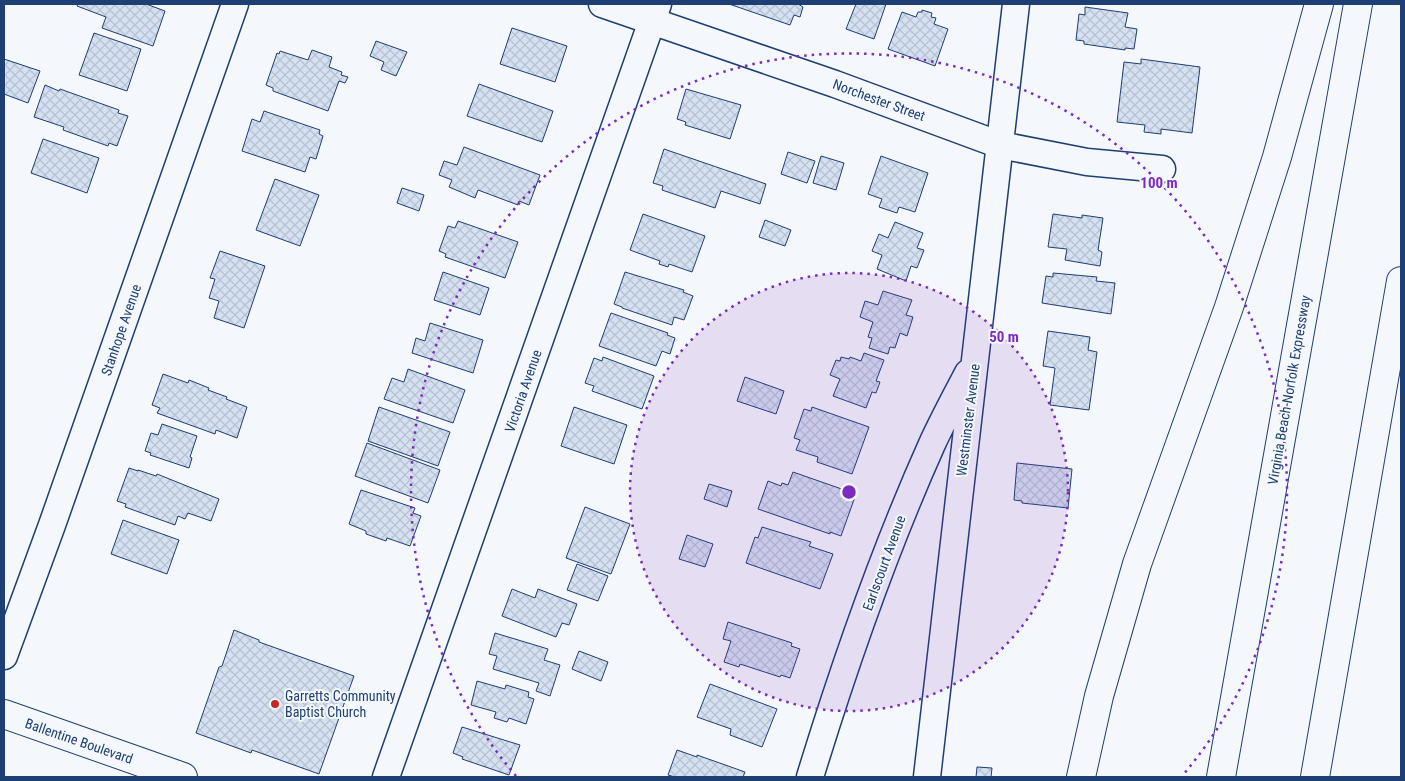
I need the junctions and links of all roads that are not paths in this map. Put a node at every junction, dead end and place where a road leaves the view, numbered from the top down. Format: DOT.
graph roads {
  1 [pos="235,4"];
  2 [pos="602,4"];
  3 [pos="1016,4"];
  4 [pos="1319,4"];
  5 [pos="1358,4"];
  6 [pos="655,12"];
  7 [pos="1000,145"];
  8 [pos="1162,169"];
  9 [pos="1401,281"];
  10 [pos="976,356"];
  11 [pos="4,656"];
  12 [pos="4,714"];
  13 [pos="182,777"];
  14 [pos="386,777"];
  15 [pos="810,777"];
  16 [pos="927,777"];
  17 [pos="1081,777"];
  18 [pos="1221,777"];
  19 [pos="1315,777"];
  1 -- 11 [label="street, Stanhope Avenue"];
  2 -- 6 [label="street, Norchester Street"];
  3 -- 7 [label="street, Westminster Avenue"];
  4 -- 17 [label="main road"];
  5 -- 18 [label="main road, Virginia Beach-Norfolk Expressway"];
  6 -- 7 [label="street, Norchester Street"];
  6 -- 14 [label="street, Victoria Avenue"];
  7 -- 8 [label="street, Norchester Street"];
  7 -- 10 [label="street, Westminster Avenue"];
  9 -- 19 [label="main road"];
  10 -- 15 [label="street, Earlscourt Avenue"];
  10 -- 16 [label="street, Westminster Avenue"];
  12 -- 13 [label="main road, Ballentine Boulevard"];
}
